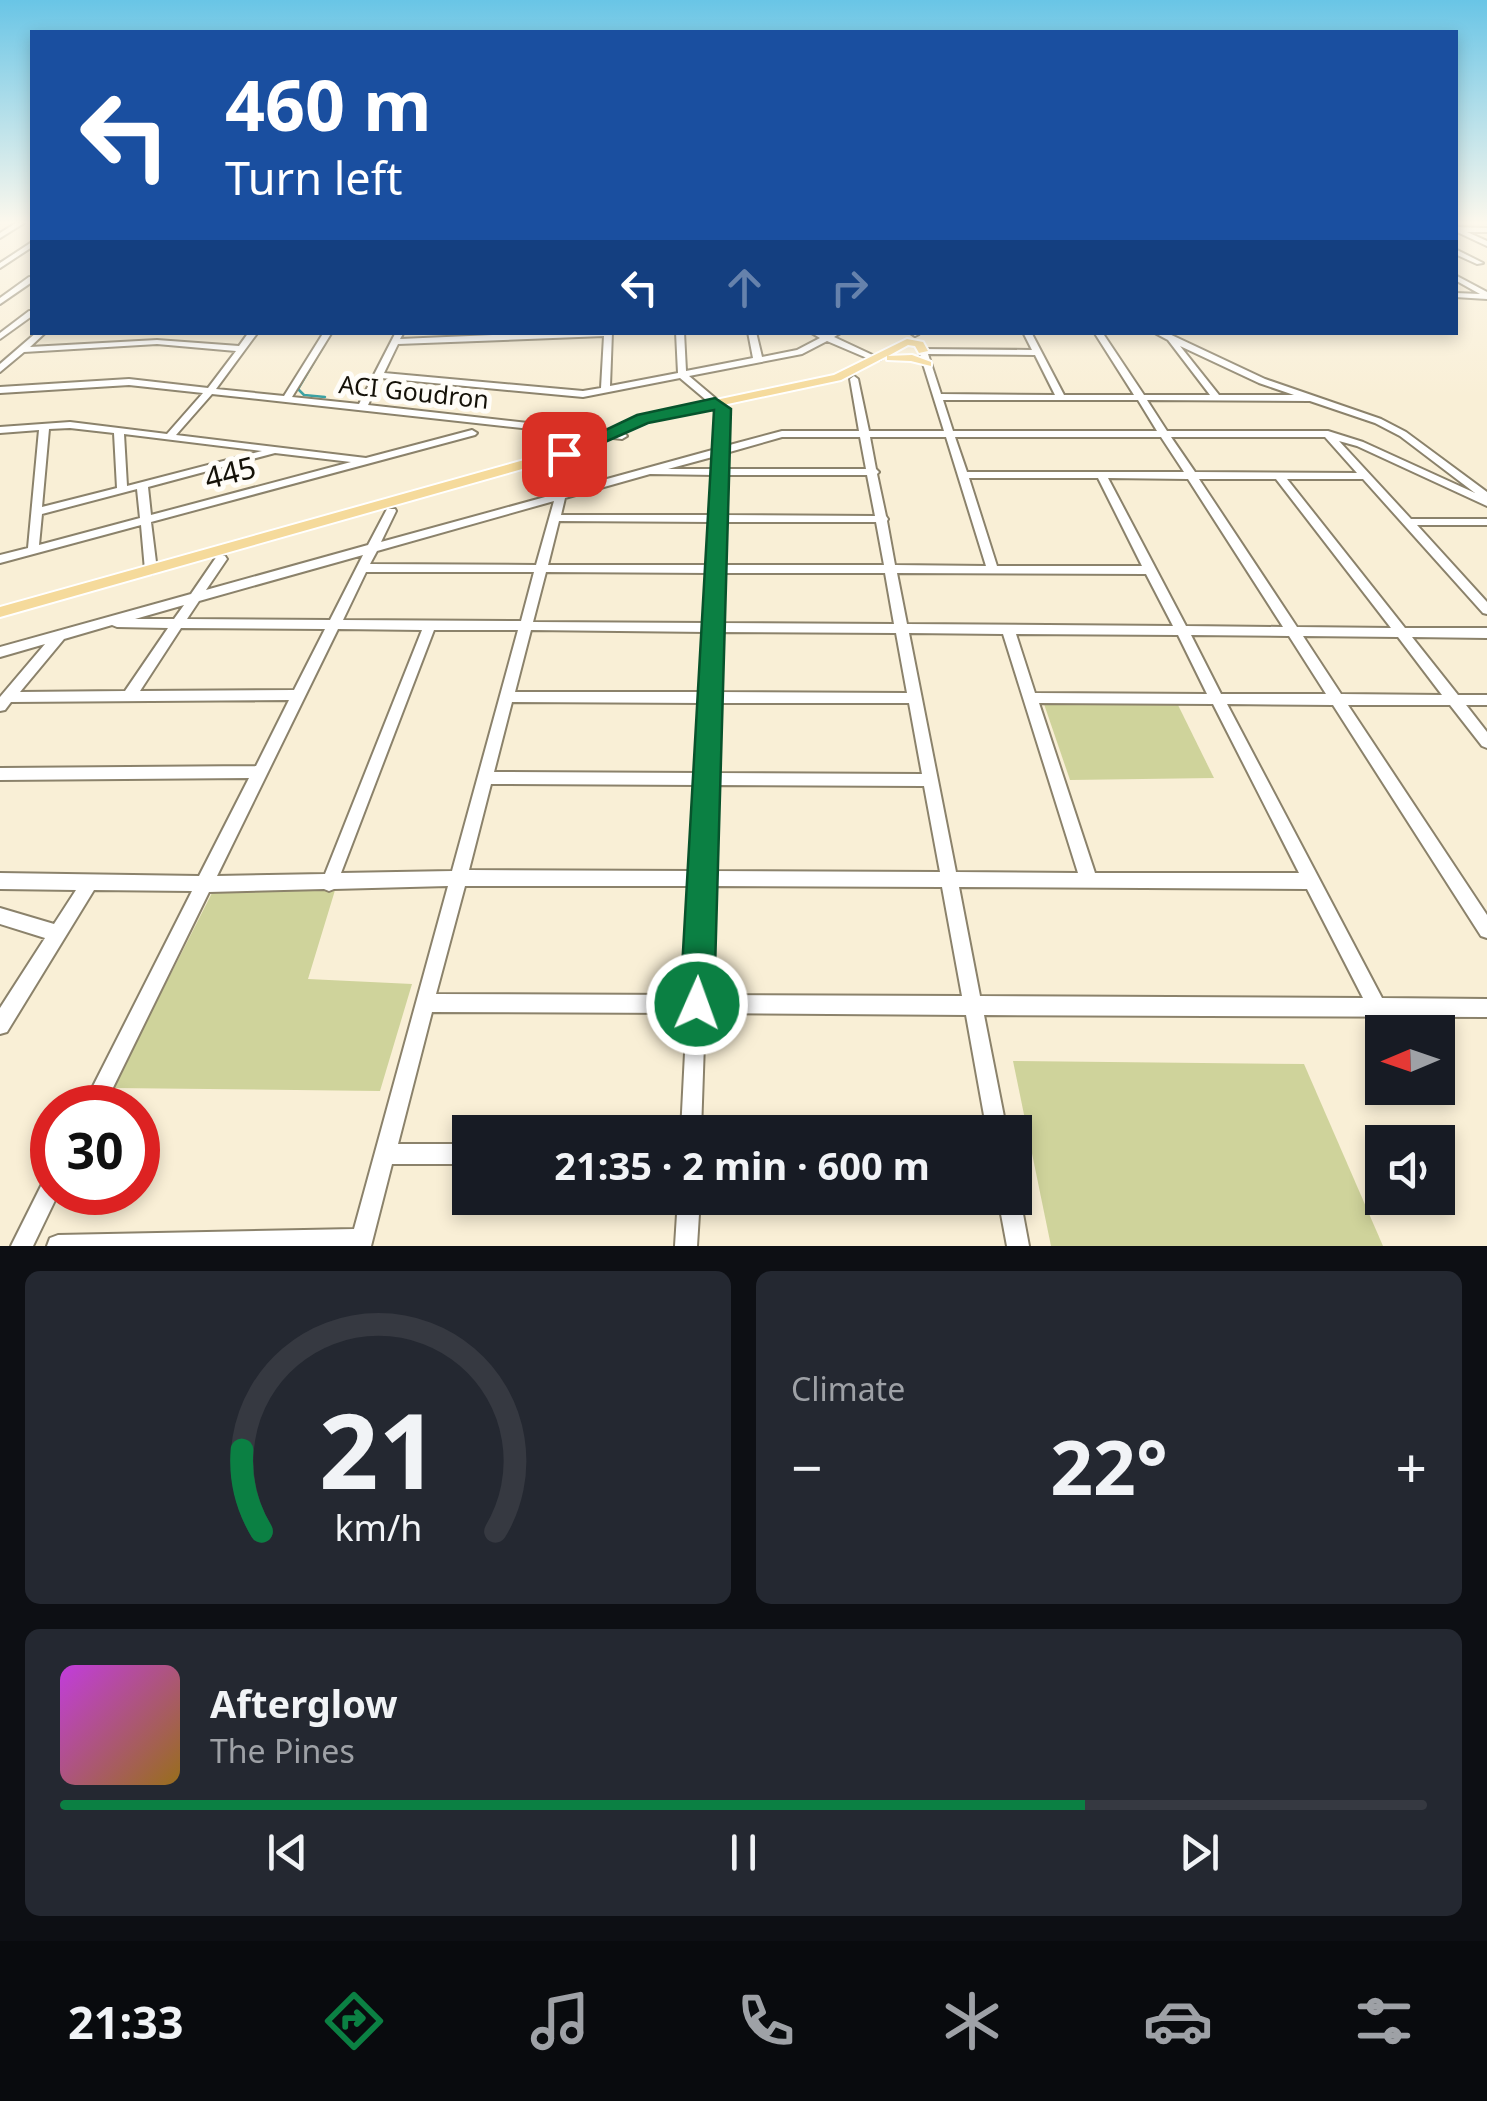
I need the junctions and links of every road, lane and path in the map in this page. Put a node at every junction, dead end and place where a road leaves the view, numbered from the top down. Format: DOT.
graph roads {
  1 [pos="29,281"];
  2 [pos="1462,281"];
  3 [pos="1458,295"];
  4 [pos="1487,296"];
  5 [pos="0,302"];
  6 [pos="30,314"];
  7 [pos="2,334"];
  8 [pos="38,335"];
  9 [pos="113,335"];
  10 [pos="252,335"];
  11 [pos="326,335"];
  12 [pos="482,335"];
  13 [pos="608,335"];
  14 [pos="680,335"];
  15 [pos="753,335"];
  16 [pos="820,335"];
  17 [pos="832,335"];
  18 [pos="914,335"];
  19 [pos="1029,335"];
  20 [pos="1100,335"];
  21 [pos="1165,335"];
  22 [pos="398,337"];
  23 [pos="1169,337"];
  24 [pos="827,338"];
  25 [pos="102,346"];
  26 [pos="242,349"];
  27 [pos="21,350"];
  28 [pos="923,351"];
  29 [pos="1038,353"];
  30 [pos="892,358"];
  31 [pos="877,359"];
  32 [pos="758,360"];
  33 [pos="927,364"];
  34 [pos="0,368"];
  35 [pos="378,375"];
  36 [pos="682,375"];
  37 [pos="854,379"];
  38 [pos="0,390"];
  39 [pos="210,391"];
  40 [pos="605,391"];
  41 [pos="288,398"];
  42 [pos="937,398"];
  43 [pos="1061,398"];
  44 [pos="1141,398"];
  45 [pos="1216,398"];
  46 [pos="1312,398"];
  47 [pos="363,406"];
  48 [pos="719,406"];
  49 [pos="44,426"];
  50 [pos="0,430"];
  51 [pos="119,431"];
  52 [pos="472,433"];
  53 [pos="866,433"];
  54 [pos="950,434"];
  55 [pos="1164,434"];
  56 [pos="1328,434"];
  57 [pos="616,435"];
  58 [pos="170,436"];
  59 [pos="721,448"];
  60 [pos="281,450"];
  61 [pos="372,462"];
  62 [pos="562,462"];
  63 [pos="636,472"];
  64 [pos="720,472"];
  65 [pos="874,472"];
  66 [pos="963,475"];
  67 [pos="1101,475"];
  68 [pos="1191,475"];
  69 [pos="1279,476"];
  70 [pos="1366,476"];
  71 [pos="142,484"];
  72 [pos="122,489"];
  73 [pos="561,494"];
  74 [pos="1487,500"];
  75 [pos="391,511"];
  76 [pos="36,512"];
  77 [pos="555,518"];
  78 [pos="718,519"];
  79 [pos="882,519"];
  80 [pos="145,520"];
  81 [pos="1407,522"];
  82 [pos="1487,522"];
  83 [pos="374,546"];
  84 [pos="33,550"];
  85 [pos="0,559"];
  86 [pos="221,559"];
  87 [pos="363,568"];
  88 [pos="541,568"];
  89 [pos="716,569"];
  90 [pos="151,570"];
  91 [pos="892,570"];
  92 [pos="993,570"];
  93 [pos="1150,570"];
  94 [pos="196,597"];
  95 [pos="1487,610"];
  96 [pos="0,612"];
  97 [pos="0,622"];
  98 [pos="105,622"];
  99 [pos="178,625"];
  100 [pos="334,626"];
  101 [pos="429,627"];
  102 [pos="526,627"];
  103 [pos="713,628"];
  104 [pos="903,629"];
  105 [pos="1008,630"];
  106 [pos="1182,631"];
  107 [pos="1293,632"];
  108 [pos="1402,632"];
  109 [pos="1487,633"];
  110 [pos="59,636"];
  111 [pos="0,652"];
  112 [pos="299,695"];
  113 [pos="128,696"];
  114 [pos="507,697"];
  115 [pos="710,697"];
  116 [pos="916,698"];
  117 [pos="1030,698"];
  118 [pos="1217,699"];
  119 [pos="1337,700"];
  120 [pos="1454,700"];
  121 [pos="1487,700"];
  122 [pos="4,701"];
  123 [pos="1487,742"];
  124 [pos="260,772"];
  125 [pos="0,774"];
  126 [pos="485,778"];
  127 [pos="707,779"];
  128 [pos="931,780"];
  129 [pos="458,878"];
  130 [pos="702,879"];
  131 [pos="950,880"];
  132 [pos="1089,880"];
  133 [pos="0,881"];
  134 [pos="1312,881"];
  135 [pos="90,882"];
  136 [pos="329,883"];
  137 [pos="204,884"];
  138 [pos="0,916"];
  139 [pos="1487,930"];
  140 [pos="58,934"];
  141 [pos="425,1003"];
  142 [pos="697,1004"];
  143 [pos="973,1006"];
  144 [pos="1377,1008"];
  145 [pos="1487,1008"];
  146 [pos="0,1024"];
  147 [pos="104,1085"];
  148 [pos="693,1115"];
  149 [pos="994,1115"];
  150 [pos="385,1154"];
  151 [pos="452,1154"];
  152 [pos="38,1215"];
  153 [pos="687,1215"];
  154 [pos="1012,1215"];
  155 [pos="361,1243"];
  156 [pos="22,1246"];
  157 [pos="58,1246"];
  158 [pos="686,1246"];
  159 [pos="1018,1246"];
  1 -- 5 [label="street"];
  2 -- 4 [label="street"];
  3 -- 4 [label="street"];
  6 -- 7 [label="street"];
  8 -- 27 [label="street"];
  9 -- 25 [label="street"];
  10 -- 26 [label="street"];
  11 -- 41 [label="street, ACI Goudron"];
  12 -- 22 [label="street"];
  13 -- 40 [label="street"];
  14 -- 36 [label="street"];
  15 -- 32 [label="street"];
  16 -- 24 [label="street"];
  17 -- 24 [label="street"];
  18 -- 28 [label="main road"];
  18 -- 31 [label="main road"];
  19 -- 29 [label="street"];
  20 -- 44 [label="street"];
  21 -- 23 [label="street"];
  22 -- 35 [label="street"];
  23 -- 45 [label="street"];
  23 -- 46 [label="street"];
  24 -- 31 [label="street"];
  24 -- 32 [label="street"];
  25 -- 26 [label="street"];
  25 -- 27 [label="street"];
  26 -- 39 [label="street"];
  27 -- 34 [label="street"];
  28 -- 29 [label="street"];
  28 -- 30 [label="main road"];
  28 -- 33 [label="street"];
  29 -- 43 [label="street"];
  30 -- 33 [label="main road"];
  30 -- 37 [label="main road"];
  31 -- 48 [label="main road"];
  32 -- 36 [label="street"];
  33 -- 42 [label="street"];
  35 -- 40 [label="street"];
  35 -- 47 [label="street"];
  36 -- 40 [label="street"];
  36 -- 48 [label="street"];
  37 -- 48 [label="main road"];
  37 -- 53 [label="street"];
  38 -- 39 [label="street"];
  39 -- 41 [label="street"];
  39 -- 58 [label="street"];
  41 -- 47 [label="street, ACI Goudron"];
  42 -- 43 [label="street"];
  42 -- 54 [label="street"];
  43 -- 44 [label="street"];
  44 -- 45 [label="street"];
  44 -- 55 [label="street"];
  45 -- 46 [label="street"];
  46 -- 74 [label="street"];
  47 -- 57 [label="street, ACI Goudron"];
  48 -- 57 [label="main road"];
  48 -- 59 [label="street"];
  49 -- 50 [label="street"];
  49 -- 51 [label="street"];
  49 -- 76 [label="street"];
  51 -- 58 [label="street"];
  51 -- 72 [label="street"];
  52 -- 61 [label="street, 445"];
  53 -- 54 [label="street"];
  53 -- 59 [label="street"];
  53 -- 65 [label="street"];
  54 -- 55 [label="street"];
  54 -- 66 [label="street"];
  55 -- 56 [label="street"];
  55 -- 68 [label="street"];
  56 -- 70 [label="street"];
  56 -- 74 [label="street"];
  57 -- 62 [label="main road"];
  57 -- 90 [label="main road"];
  58 -- 60 [label="street"];
  59 -- 63 [label="street"];
  59 -- 64 [label="street"];
  60 -- 61 [label="street"];
  60 -- 71 [label="street"];
  61 -- 80 [label="street, 445"];
  62 -- 73 [label="street"];
  62 -- 75 [label="main road"];
  63 -- 64 [label="street"];
  63 -- 73 [label="street"];
  64 -- 65 [label="street"];
  64 -- 78 [label="street"];
  65 -- 79 [label="street"];
  66 -- 67 [label="street"];
  66 -- 92 [label="street"];
  67 -- 68 [label="street"];
  67 -- 93 [label="street"];
  68 -- 69 [label="street"];
  68 -- 107 [label="street"];
  69 -- 70 [label="street"];
  69 -- 108 [label="street"];
  70 -- 81 [label="street"];
  71 -- 72 [label="street"];
  71 -- 80 [label="street"];
  72 -- 76 [label="street"];
  73 -- 77 [label="street"];
  73 -- 83 [label="street"];
  75 -- 83 [label="street"];
  75 -- 86 [label="main road"];
  76 -- 84 [label="street"];
  77 -- 78 [label="street"];
  77 -- 88 [label="street"];
  78 -- 79 [label="street"];
  78 -- 89 [label="street"];
  79 -- 91 [label="street"];
  80 -- 84 [label="street, 445"];
  80 -- 90 [label="street"];
  81 -- 82 [label="street"];
  81 -- 95 [label="street"];
  83 -- 87 [label="street"];
  83 -- 94 [label="street"];
  84 -- 85 [label="street, 445"];
  86 -- 94 [label="street"];
  86 -- 97 [label="main road"];
  87 -- 88 [label="street"];
  87 -- 100 [label="street"];
  88 -- 89 [label="street"];
  88 -- 102 [label="street"];
  89 -- 91 [label="street"];
  89 -- 103 [label="street"];
  90 -- 96 [label="main road"];
  91 -- 92 [label="street"];
  91 -- 104 [label="street"];
  92 -- 93 [label="street"];
  93 -- 106 [label="street"];
  94 -- 98 [label="street"];
  94 -- 99 [label="street"];
  98 -- 99 [label="street"];
  98 -- 110 [label="street"];
  99 -- 100 [label="street"];
  99 -- 113 [label="street"];
  100 -- 101 [label="street"];
  100 -- 112 [label="street"];
  101 -- 102 [label="street"];
  101 -- 136 [label="street"];
  102 -- 103 [label="street"];
  102 -- 114 [label="street"];
  103 -- 104 [label="street"];
  103 -- 115 [label="street"];
  104 -- 105 [label="street"];
  104 -- 116 [label="street"];
  105 -- 106 [label="street"];
  105 -- 117 [label="street"];
  106 -- 107 [label="street"];
  106 -- 118 [label="street"];
  107 -- 108 [label="street"];
  107 -- 119 [label="street"];
  108 -- 109 [label="street"];
  108 -- 120 [label="street"];
  110 -- 111 [label="street"];
  110 -- 122 [label="street"];
  112 -- 113 [label="street"];
  112 -- 124 [label="street"];
  113 -- 122 [label="street"];
  114 -- 115 [label="street"];
  114 -- 126 [label="street"];
  115 -- 116 [label="street"];
  115 -- 127 [label="street"];
  116 -- 128 [label="street"];
  117 -- 118 [label="street"];
  117 -- 132 [label="street"];
  118 -- 119 [label="street"];
  118 -- 134 [label="street"];
  119 -- 120 [label="street"];
  119 -- 139 [label="street"];
  120 -- 121 [label="street"];
  120 -- 123 [label="street"];
  124 -- 125 [label="street"];
  124 -- 137 [label="street"];
  126 -- 127 [label="street"];
  126 -- 129 [label="street"];
  127 -- 128 [label="street"];
  127 -- 130 [label="street"];
  128 -- 131 [label="street"];
  129 -- 130 [label="street"];
  129 -- 136 [label="street"];
  129 -- 141 [label="street"];
  130 -- 131 [label="street"];
  130 -- 142 [label="street"];
  131 -- 132 [label="street"];
  131 -- 143 [label="street"];
  132 -- 134 [label="street"];
  133 -- 135 [label="street"];
  134 -- 144 [label="street"];
  135 -- 137 [label="street"];
  135 -- 140 [label="street"];
  136 -- 137 [label="street"];
  137 -- 147 [label="street"];
  138 -- 140 [label="street"];
  140 -- 146 [label="street"];
  141 -- 142 [label="street"];
  141 -- 150 [label="street"];
  142 -- 143 [label="street"];
  142 -- 148 [label="street"];
  143 -- 144 [label="street"];
  143 -- 149 [label="street"];
  144 -- 145 [label="street"];
  150 -- 151 [label="street"];
  150 -- 155 [label="street"];
  152 -- 156 [label="street"];
  153 -- 158 [label="street"];
  154 -- 159 [label="street"];
  155 -- 157 [label="street"];
}
